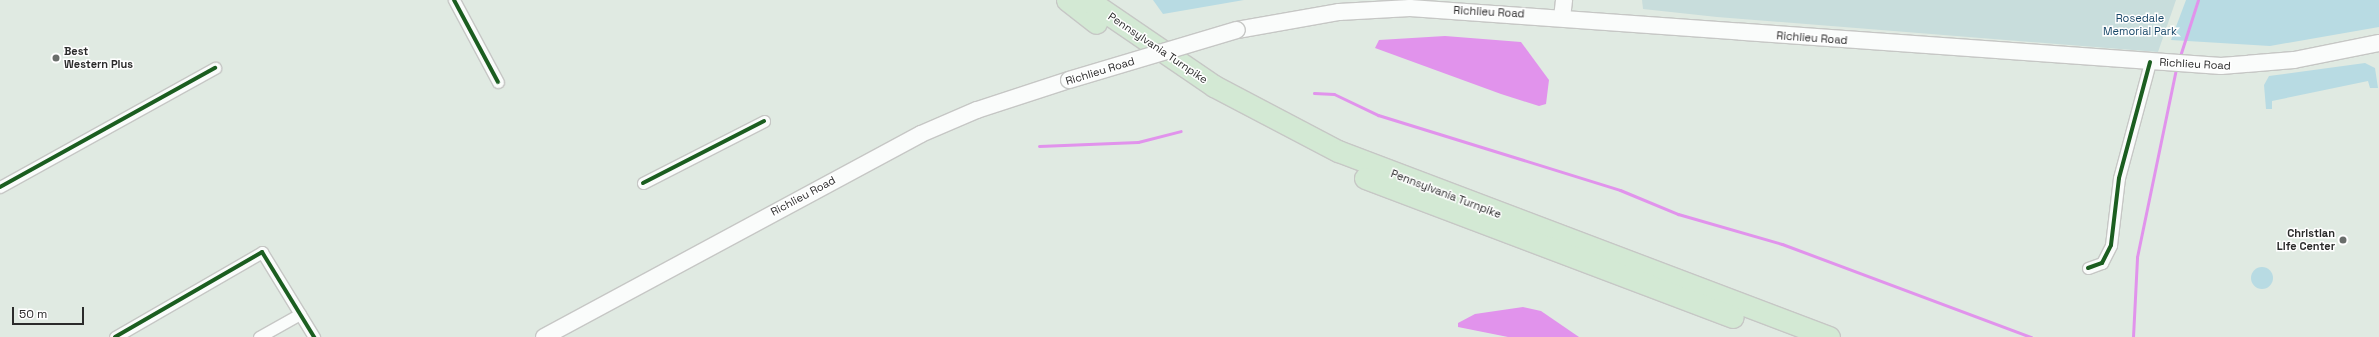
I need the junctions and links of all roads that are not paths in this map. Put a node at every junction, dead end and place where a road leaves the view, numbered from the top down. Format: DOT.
graph roads {
  1 [pos="454,0"];
  2 [pos="1067,0"];
  3 [pos="1088,0"];
  4 [pos="1564,0"];
  5 [pos="1562,17"];
  6 [pos="2379,43"];
  7 [pos="2150,62"];
  8 [pos="215,68"];
  9 [pos="498,82"];
  10 [pos="764,121"];
  11 [pos="643,183"];
  12 [pos="0,187"];
  13 [pos="2088,268"];
  14 [pos="300,314"];
  15 [pos="115,337"];
  16 [pos="259,337"];
  17 [pos="314,337"];
  18 [pos="544,337"];
  19 [pos="1788,337"];
  20 [pos="1829,337"];
  1 -- 9 [label="street"];
  2 -- 19 [label="highway, Pennsylvania Turnpike"];
  3 -- 20 [label="highway, Pennsylvania Turnpike"];
  4 -- 5 [label="main road"];
  5 -- 7 [label="main road, Richlieu Road"];
  5 -- 18 [label="main road, Richlieu Road, bridge"];
  6 -- 7 [label="main road, Richlieu Road"];
  7 -- 13 [label="street"];
  8 -- 12 [label="street"];
  10 -- 11 [label="street"];
  14 -- 15 [label="street"];
  14 -- 16 [label="street"];
  14 -- 17 [label="street"];
}
